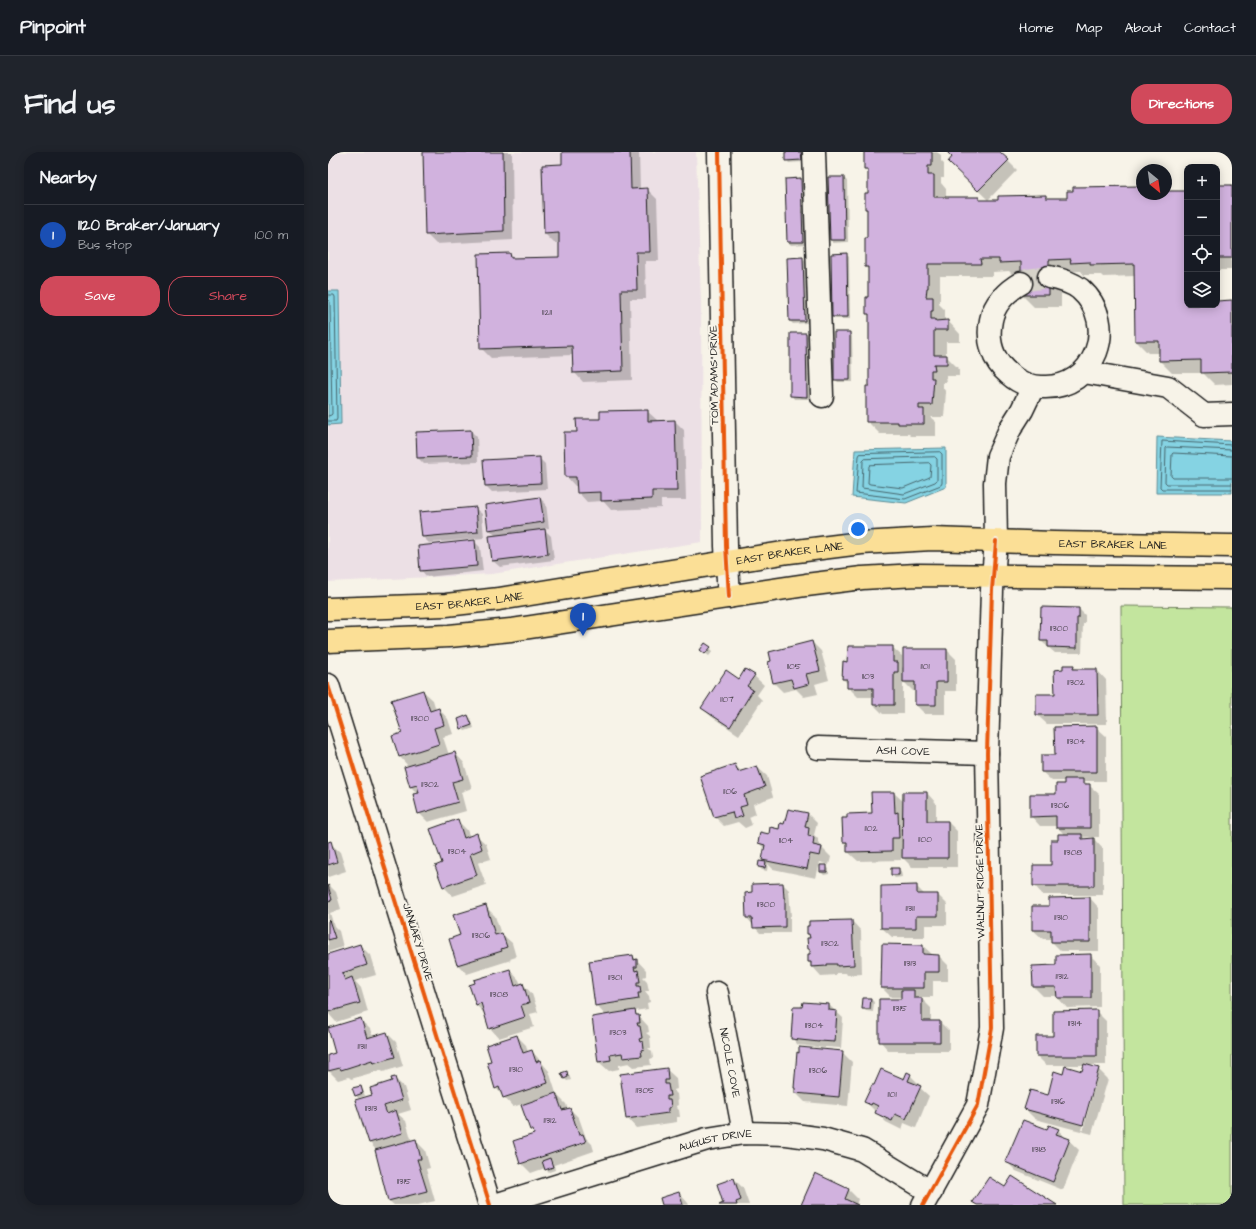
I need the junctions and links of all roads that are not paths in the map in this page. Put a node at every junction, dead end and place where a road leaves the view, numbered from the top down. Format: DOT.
graph roads {
  1 [pos="719,152"];
  2 [pos="814,152"];
  3 [pos="1049,277"];
  4 [pos="1020,283"];
  5 [pos="1084,372"];
  6 [pos="1033,387"];
  7 [pos="822,396"];
  8 [pos="1232,414"];
  9 [pos="996,541"];
  10 [pos="1232,546"];
  11 [pos="727,562"];
  12 [pos="993,575"];
  13 [pos="1232,578"];
  14 [pos="729,597"];
  15 [pos="328,609"];
  16 [pos="328,641"];
  17 [pos="328,685"];
  18 [pos="818,748"];
  19 [pos="987,753"];
  20 [pos="717,993"];
  21 [pos="744,1133"];
  22 [pos="927,1199"];
  23 [pos="490,1205"];
  24 [pos="495,1205"];
  1 -- 11 [label="street, TOM ADAMS DRIVE"];
  2 -- 7 [label="street"];
  3 -- 5 [label="street"];
  4 -- 6 [label="street"];
  5 -- 6 [label="street"];
  5 -- 8 [label="street"];
  6 -- 9 [label="street, WALNUT RIDGE DRIVE"];
  9 -- 10 [label="main road, EAST BRAKER LANE"];
  9 -- 11 [label="main road, EAST BRAKER LANE"];
  9 -- 12 [label="street, WALNUT RIDGE DRIVE"];
  11 -- 14 [label="street, TOM ADAMS DRIVE"];
  11 -- 15 [label="main road, EAST BRAKER LANE"];
  12 -- 13 [label="main road"];
  12 -- 14 [label="main road"];
  12 -- 19 [label="street, WALNUT RIDGE DRIVE"];
  14 -- 16 [label="main road"];
  17 -- 23 [label="street, JANUARY DRIVE"];
  18 -- 19 [label="street, ASH COVE"];
  19 -- 22 [label="street, WALNUT RIDGE DRIVE"];
  20 -- 21 [label="street, NICOLE COVE"];
  21 -- 22 [label="street, AUGUST DRIVE"];
  21 -- 24 [label="street, AUGUST DRIVE"];
}
